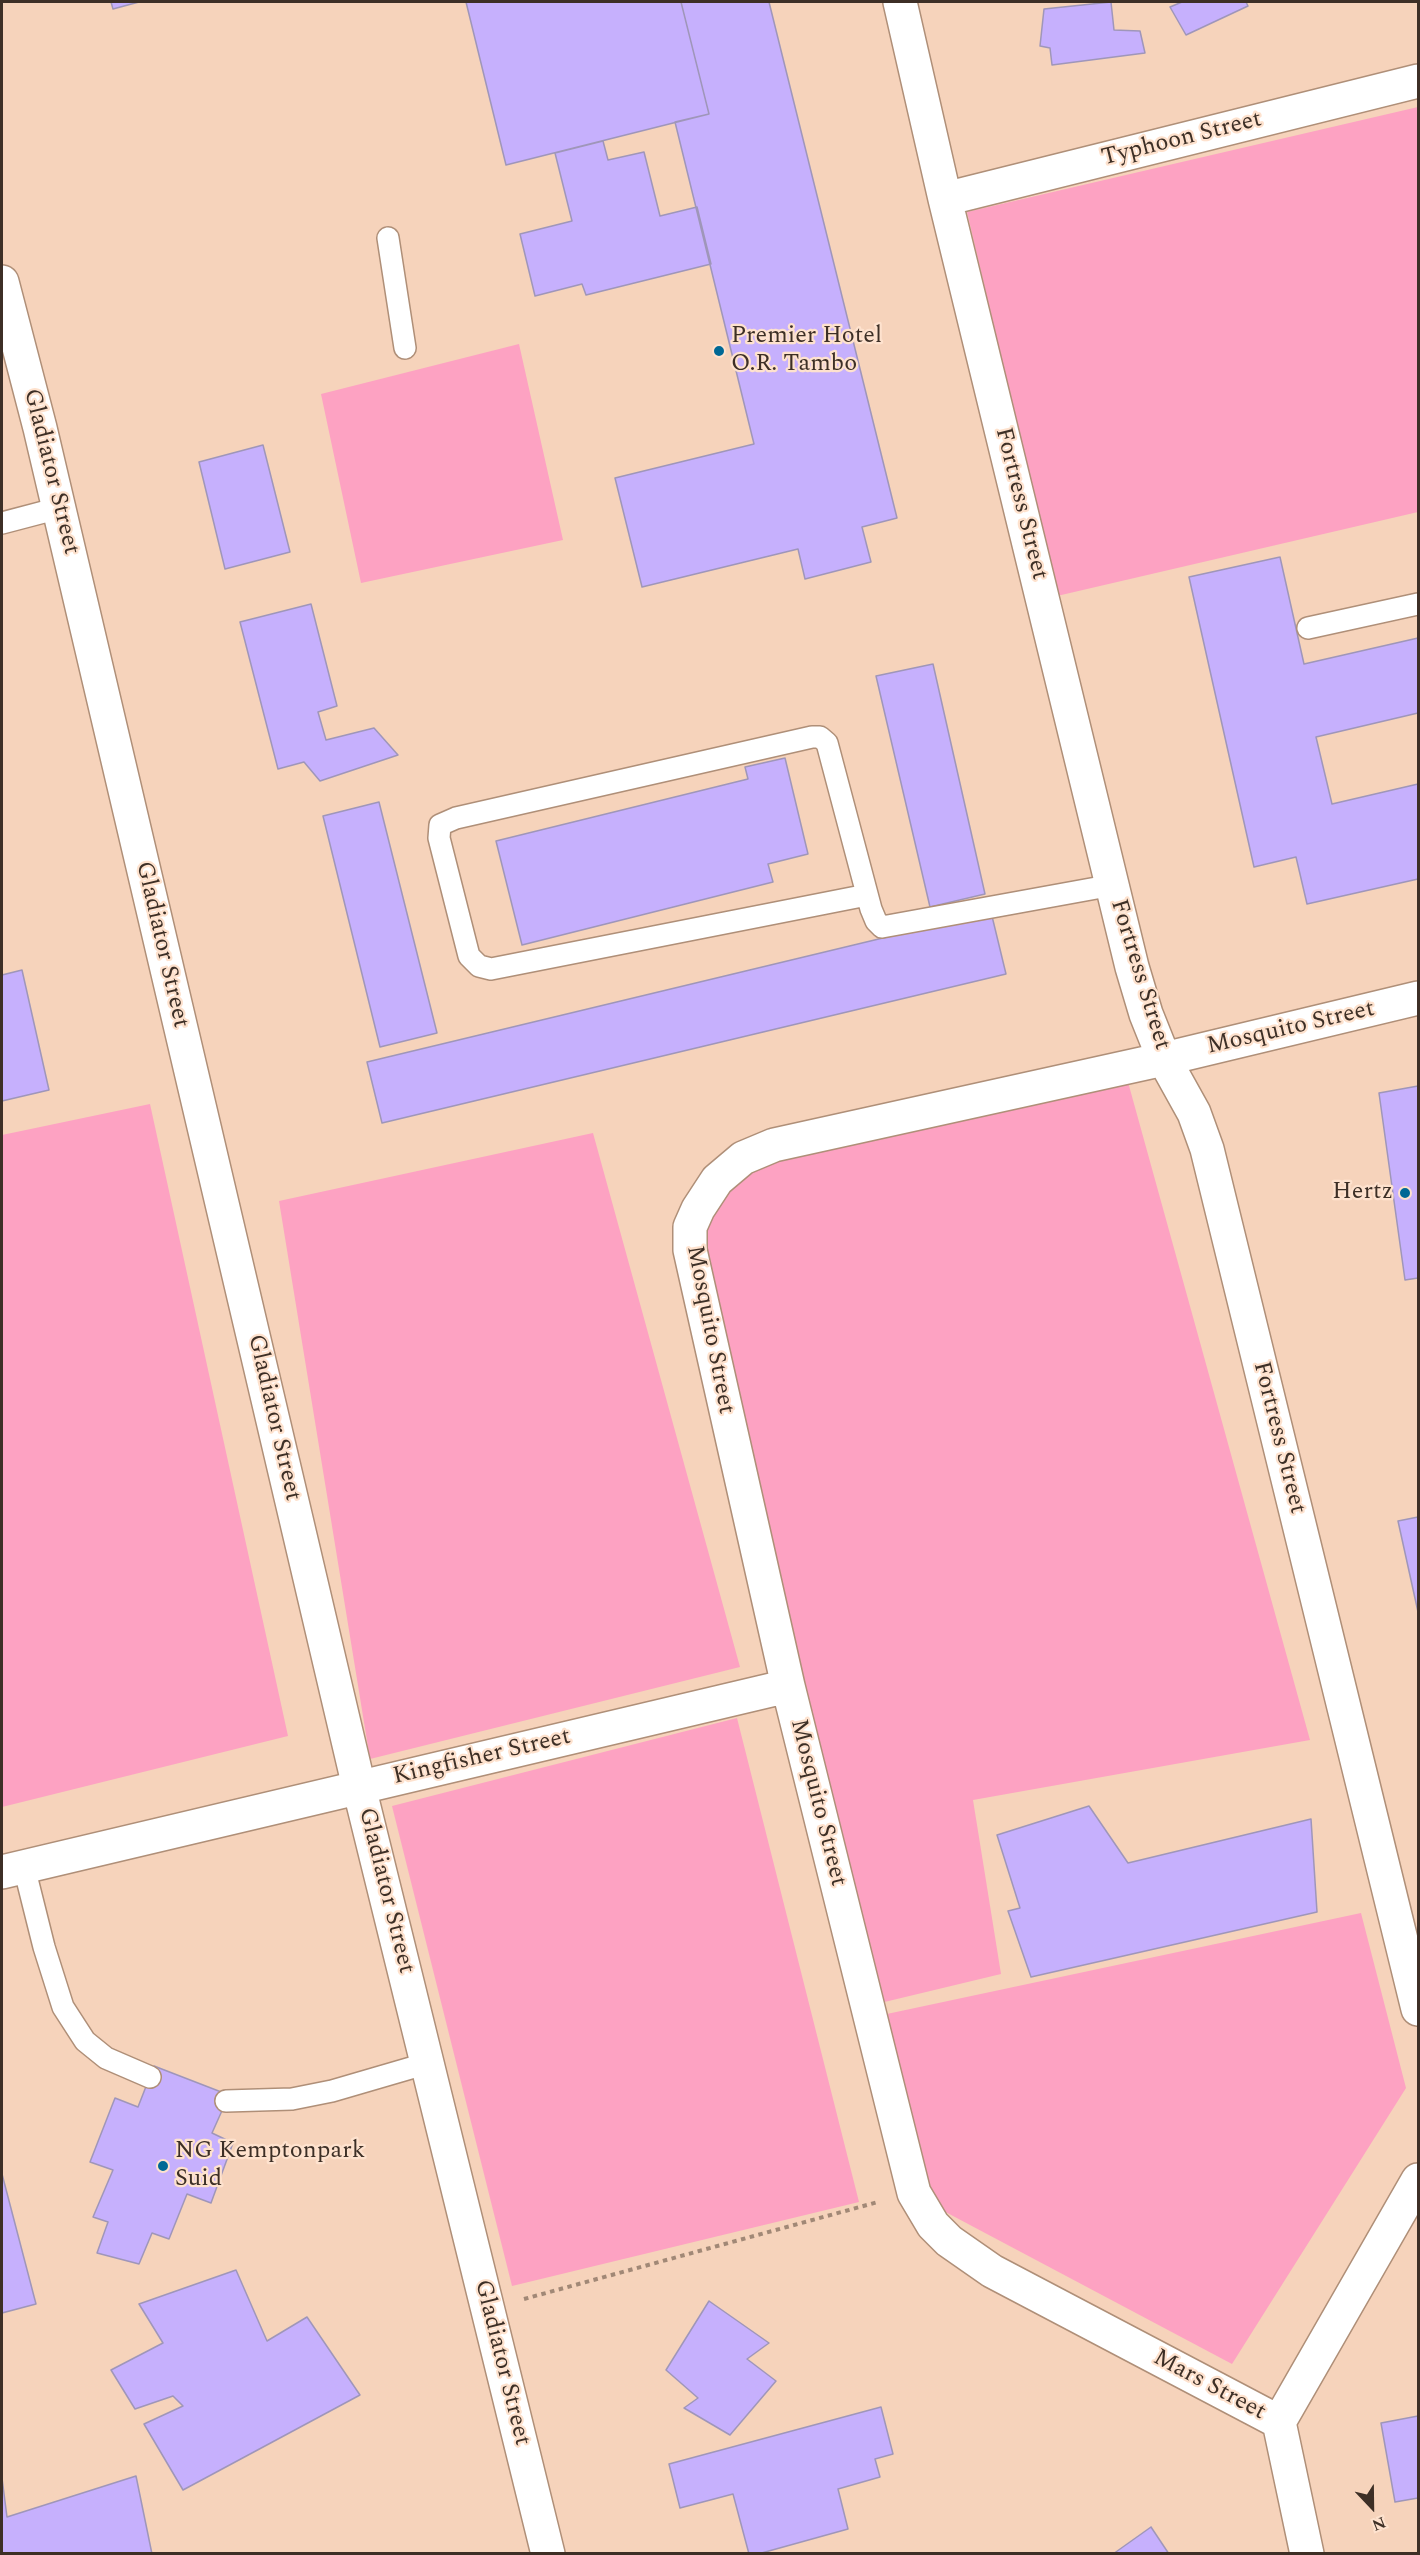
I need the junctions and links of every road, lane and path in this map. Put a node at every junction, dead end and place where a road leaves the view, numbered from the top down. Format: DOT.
graph roads {
  1 [pos="900,2"];
  2 [pos="1419,81"];
  3 [pos="945,199"];
  4 [pos="388,238"];
  5 [pos="2,282"];
  6 [pos="405,348"];
  7 [pos="59,508"];
  8 [pos="2,523"];
  9 [pos="1419,604"];
  10 [pos="1308,628"];
  11 [pos="1113,885"];
  12 [pos="867,895"];
  13 [pos="1419,998"];
  14 [pos="1164,1059"];
  15 [pos="788,1686"];
  16 [pos="359,1787"];
  17 [pos="13,1870"];
  18 [pos="1418,2005"];
  19 [pos="428,2063"];
  20 [pos="150,2077"];
  21 [pos="226,2101"];
  22 [pos="1419,2180"];
  23 [pos="914,2193"];
  24 [pos="488,2309"];
  25 [pos="1279,2422"];
  26 [pos="548,2553"];
  27 [pos="1307,2553"];
  1 -- 3 [label="street, Fortress Street"];
  2 -- 3 [label="street, Typhoon Street"];
  3 -- 11 [label="street, Fortress Street"];
  4 -- 6 [label="lane"];
  5 -- 7 [label="street, Gladiator Street"];
  7 -- 8 [label="lane"];
  7 -- 16 [label="street, Gladiator Street"];
  9 -- 10 [label="lane"];
  11 -- 12 [label="lane"];
  11 -- 14 [label="street, Fortress Street"];
  12 -- 12 [label="lane"];
  13 -- 14 [label="street, Mosquito Street"];
  14 -- 15 [label="street, Mosquito Street"];
  14 -- 18 [label="street, Fortress Street"];
  15 -- 16 [label="street, Kingfisher Street"];
  15 -- 23 [label="street, Mosquito Street"];
  16 -- 17 [label="street, Kingfisher Street"];
  16 -- 19 [label="street, Gladiator Street"];
  17 -- 20 [label="lane"];
  19 -- 21 [label="lane"];
  19 -- 24 [label="street, Gladiator Street"];
  22 -- 25 [label="street, Mars Street"];
  23 -- 24 [label="path"];
  23 -- 25 [label="street, Mars Street"];
  24 -- 26 [label="street, Gladiator Street"];
  25 -- 27 [label="street"];
}
